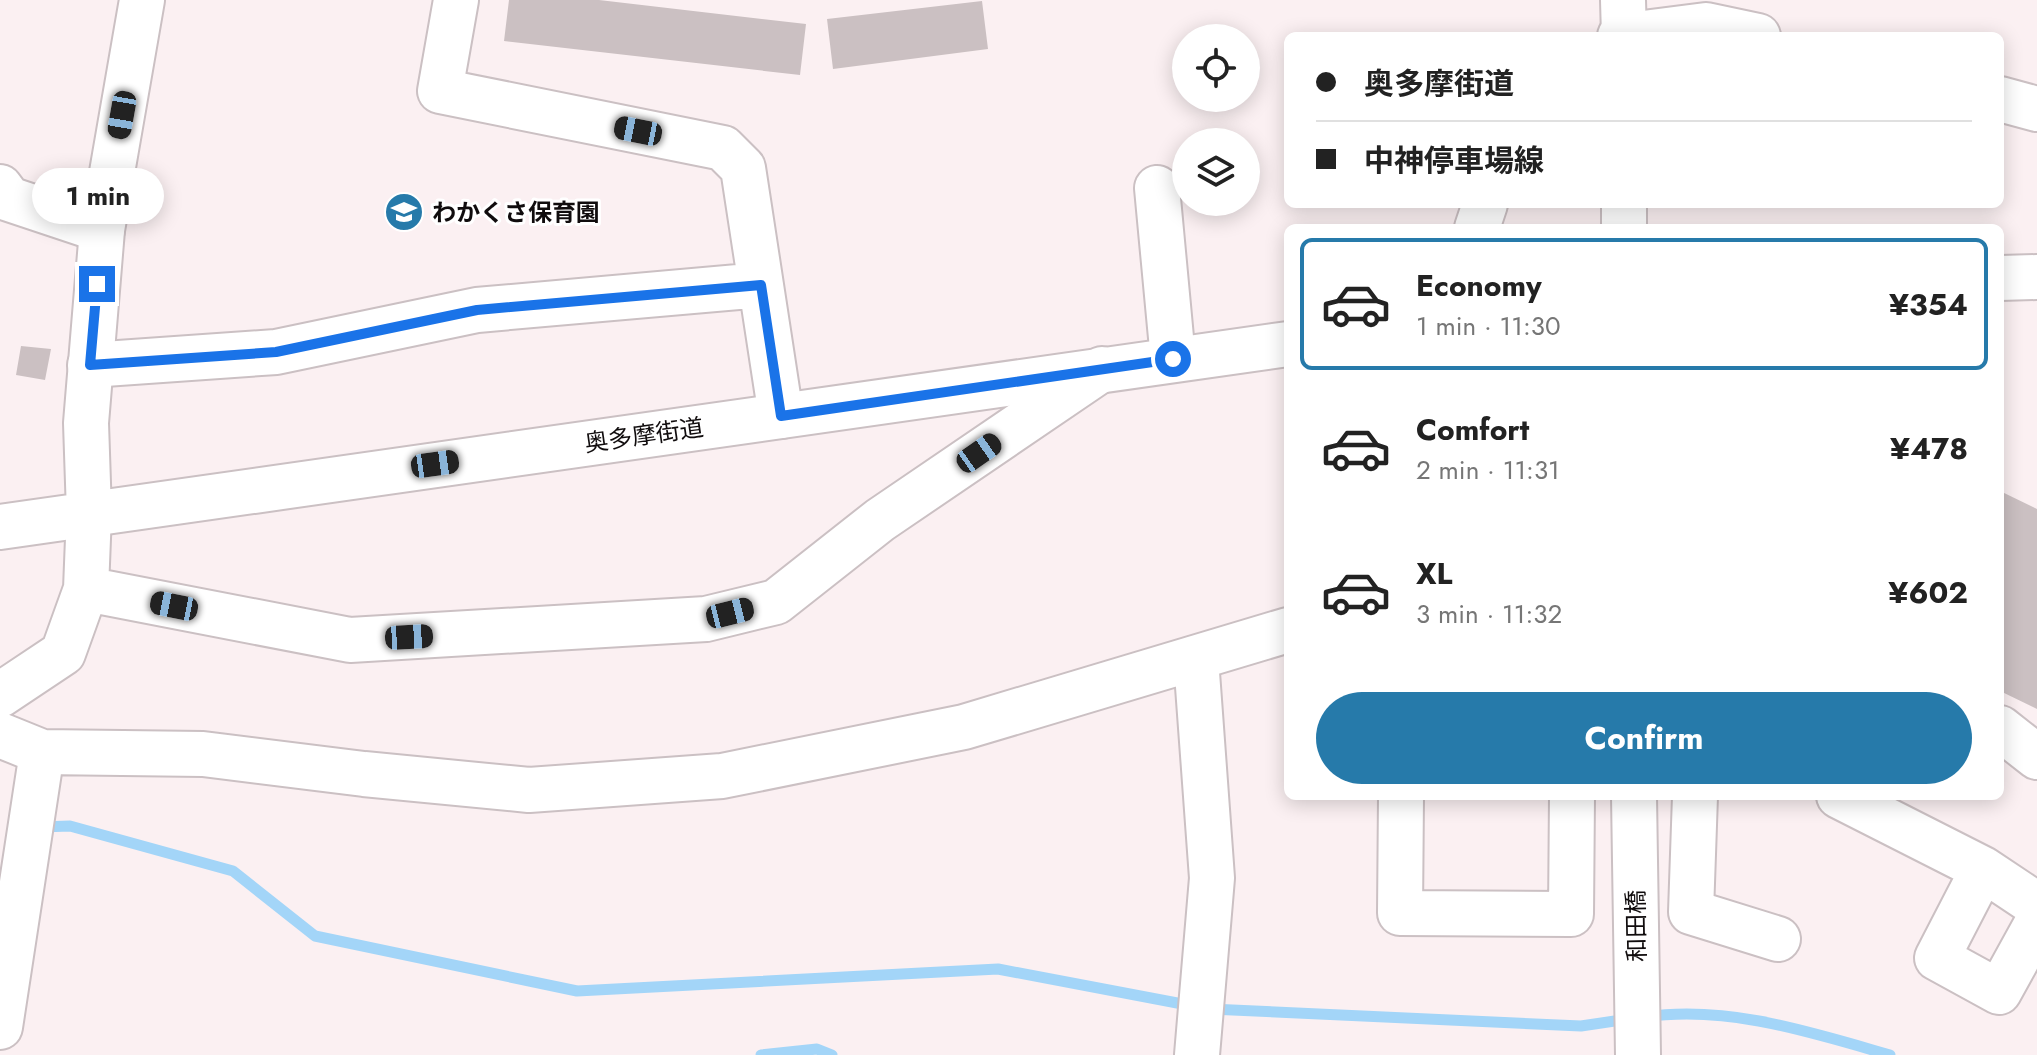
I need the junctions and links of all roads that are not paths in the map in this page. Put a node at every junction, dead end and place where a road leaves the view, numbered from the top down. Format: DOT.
graph roads {
  1 [pos="142,0"];
  2 [pos="456,0"];
  3 [pos="1623,26"];
  4 [pos="1739,32"];
  5 [pos="2004,100"];
  6 [pos="2037,109"];
  7 [pos="0,187"];
  8 [pos="1157,188"];
  9 [pos="102,230"];
  10 [pos="2037,277"];
  11 [pos="2004,278"];
  12 [pos="761,285"];
  13 [pos="1284,345"];
  14 [pos="1173,359"];
  15 [pos="90,365"];
  16 [pos="1102,369"];
  17 [pos="781,416"];
  18 [pos="89,513"];
  19 [pos="0,527"];
  20 [pos="86,589"];
  21 [pos="1284,631"];
  22 [pos="1196,659"];
  23 [pos="0,695"];
  24 [pos="2004,731"];
  25 [pos="0,735"];
  26 [pos="42,752"];
  27 [pos="2037,757"];
  28 [pos="1401,800"];
  29 [pos="1572,800"];
  30 [pos="1634,800"];
  31 [pos="1695,800"];
  32 [pos="1847,800"];
  33 [pos="1983,869"];
  34 [pos="2037,905"];
  35 [pos="2037,923"];
  36 [pos="1778,939"];
  37 [pos="1200,1024"];
  38 [pos="0,1027"];
  39 [pos="1638,1055"];
  1 -- 9 [label="street"];
  2 -- 12 [label="street"];
  3 -- 4 [label="street"];
  5 -- 6 [label="street"];
  7 -- 9 [label="street"];
  8 -- 14 [label="street"];
  9 -- 15 [label="street"];
  10 -- 11 [label="street"];
  12 -- 15 [label="street"];
  12 -- 17 [label="street"];
  13 -- 14 [label="street, 奥多摩街道"];
  14 -- 16 [label="street, 奥多摩街道"];
  15 -- 18 [label="street"];
  16 -- 17 [label="street, 奥多摩街道"];
  16 -- 20 [label="street"];
  17 -- 18 [label="street, 奥多摩街道"];
  18 -- 19 [label="street, 奥多摩街道"];
  18 -- 20 [label="street"];
  20 -- 23 [label="street"];
  21 -- 22 [label="street"];
  22 -- 26 [label="street"];
  22 -- 37 [label="street"];
  24 -- 27 [label="street"];
  25 -- 26 [label="street"];
  26 -- 38 [label="street"];
  28 -- 29 [label="street"];
  30 -- 39 [label="street, 和田橋"];
  31 -- 36 [label="street"];
  32 -- 33 [label="street"];
  33 -- 34 [label="street"];
  33 -- 35 [label="street"];
}
